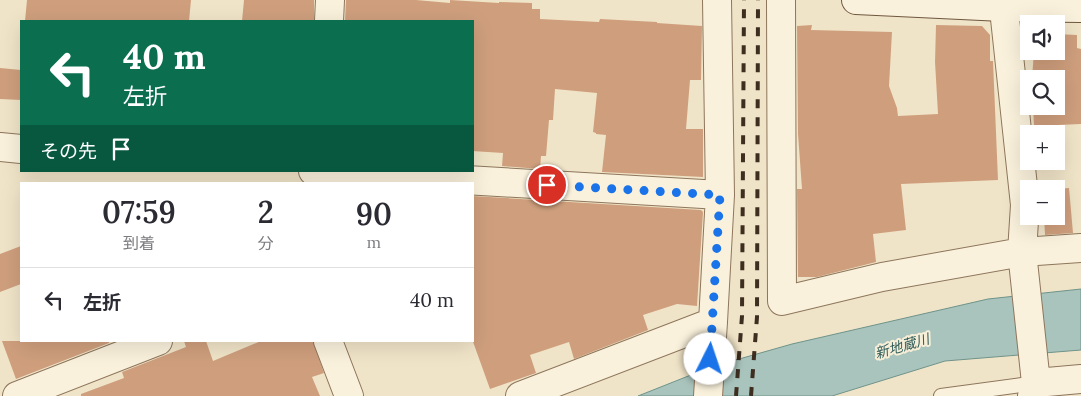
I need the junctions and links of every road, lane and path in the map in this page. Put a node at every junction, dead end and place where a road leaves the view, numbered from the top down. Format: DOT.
graph roads {
  1 [pos="330,0"];
  2 [pos="717,0"];
  3 [pos="781,0"];
  4 [pos="856,0"];
  5 [pos="1003,3"];
  6 [pos="1081,8"];
  7 [pos="329,20"];
  8 [pos="0,147"];
  9 [pos="20,149"];
  10 [pos="332,172"];
  11 [pos="720,195"];
  12 [pos="1081,248"];
  13 [pos="1023,260"];
  14 [pos="713,322"];
  15 [pos="155,342"];
  16 [pos="328,342"];
  17 [pos="1081,379"];
  18 [pos="1035,383"];
  19 [pos="17,396"];
  20 [pos="349,396"];
  21 [pos="520,396"];
  22 [pos="708,396"];
  23 [pos="941,396"];
  1 -- 7 [label="street"];
  2 -- 11 [label="street"];
  3 -- 13 [label="street"];
  4 -- 5 [label="street"];
  5 -- 6 [label="street"];
  5 -- 13 [label="street"];
  8 -- 9 [label="street"];
  10 -- 11 [label="street"];
  11 -- 14 [label="street"];
  12 -- 13 [label="street"];
  13 -- 18 [label="street"];
  14 -- 21 [label="street"];
  14 -- 22 [label="street"];
  15 -- 19 [label="street"];
  16 -- 20 [label="street"];
  17 -- 18 [label="street"];
  18 -- 23 [label="lane"];
}
